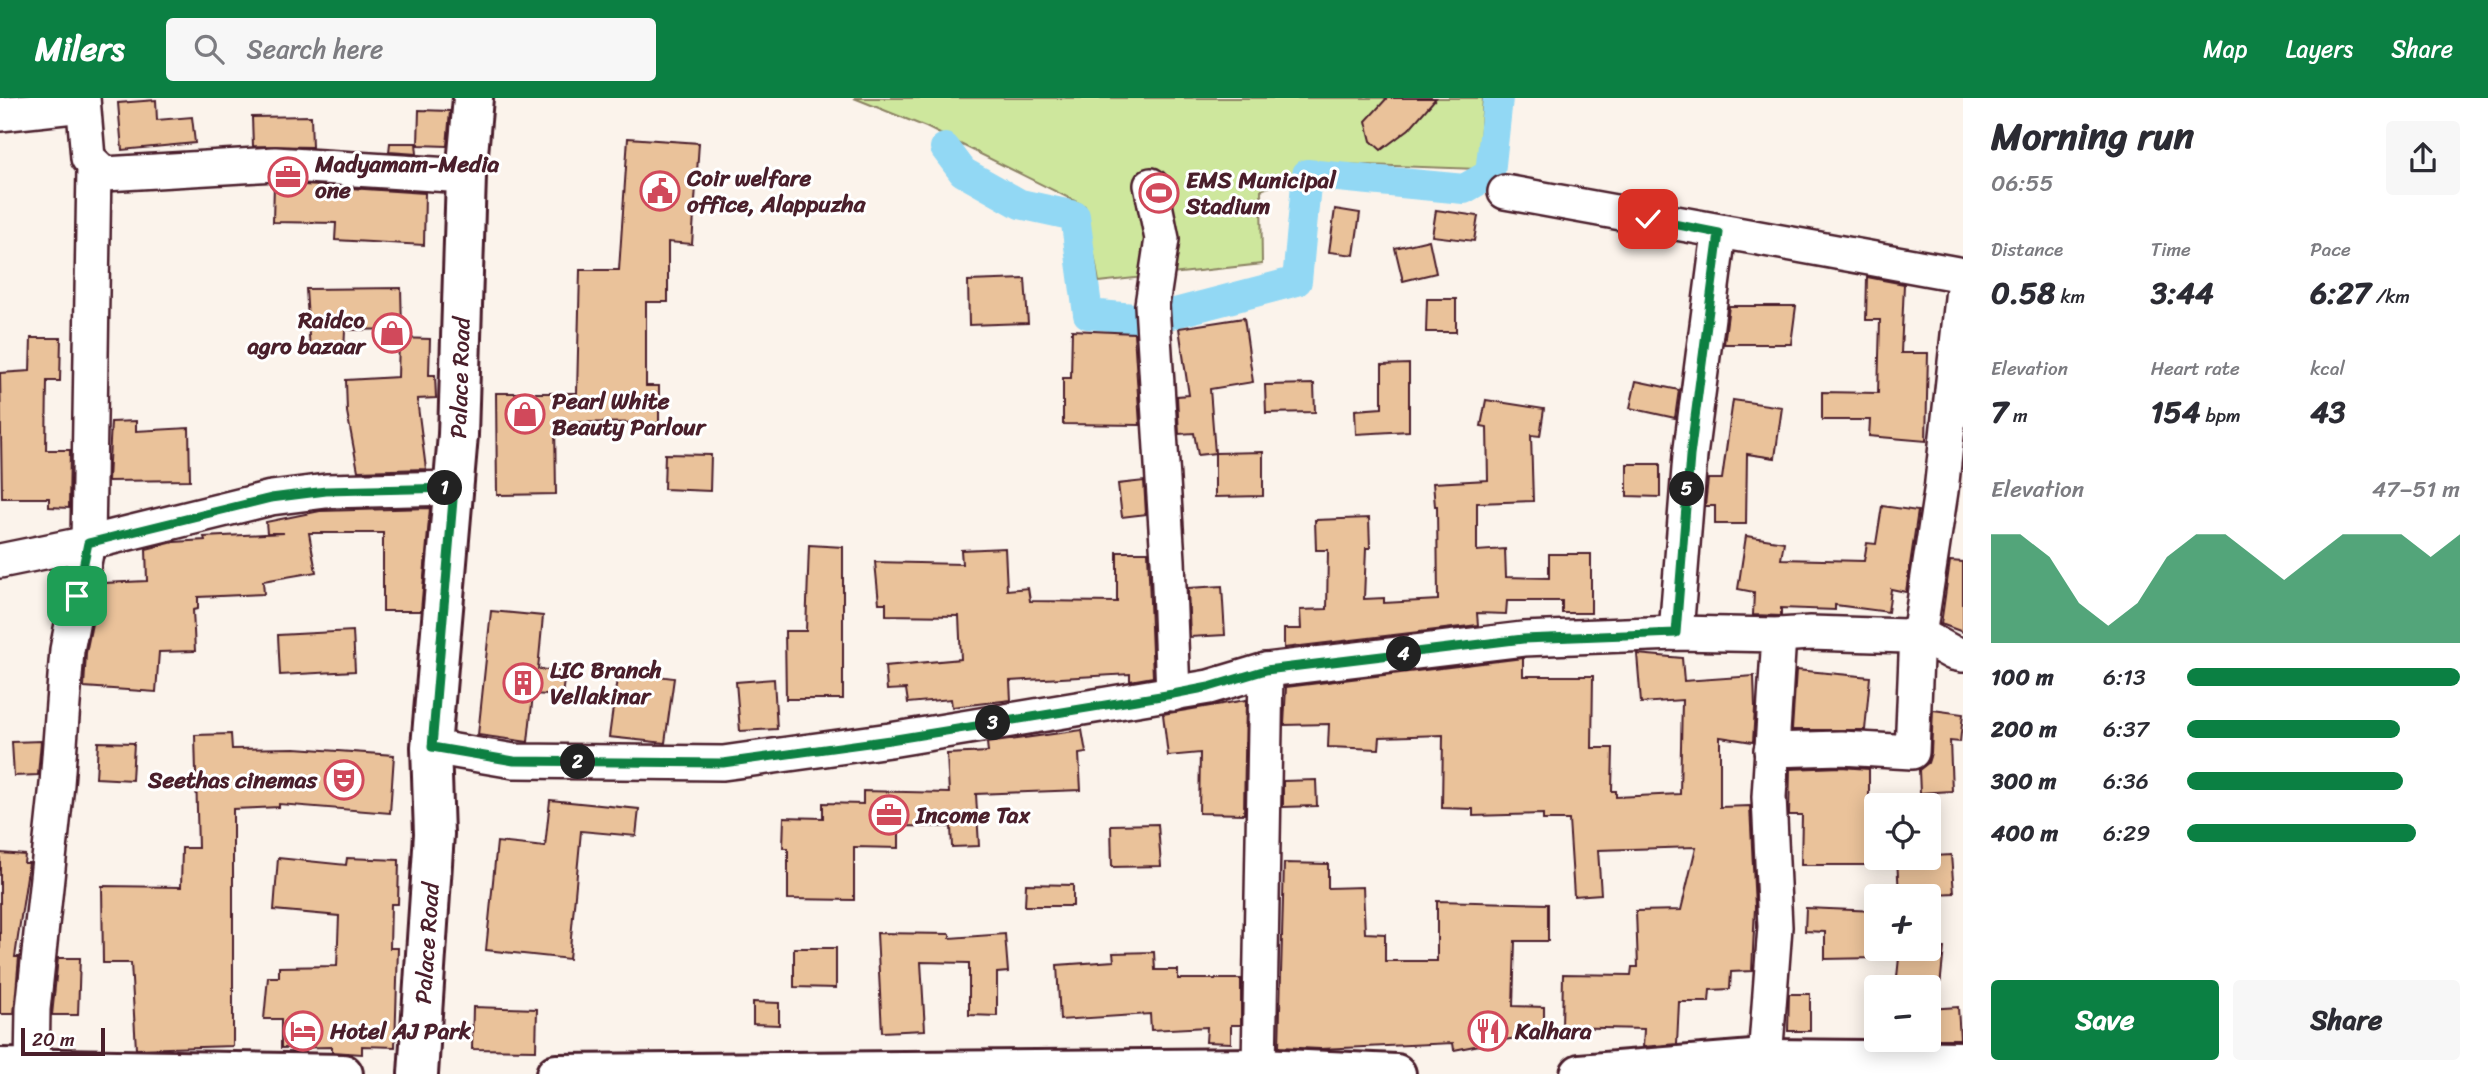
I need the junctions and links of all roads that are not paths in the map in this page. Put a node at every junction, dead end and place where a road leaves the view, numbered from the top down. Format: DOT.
graph roads {
  1 [pos="472,98"];
  2 [pos="83,102"];
  3 [pos="0,114"];
  4 [pos="94,167"];
  5 [pos="466,176"];
  6 [pos="1151,185"];
  7 [pos="1506,192"];
  8 [pos="1719,233"];
  9 [pos="1963,275"];
  10 [pos="1963,289"];
  11 [pos="454,488"];
  12 [pos="1952,493"];
  13 [pos="88,543"];
  14 [pos="0,561"];
  15 [pos="1676,633"];
  16 [pos="1917,633"];
  17 [pos="1779,635"];
  18 [pos="1963,655"];
  19 [pos="1266,670"];
  20 [pos="1173,694"];
  21 [pos="432,747"];
  22 [pos="1772,750"];
  23 [pos="1765,1059"];
  24 [pos="1963,1061"];
  25 [pos="1259,1068"];
  26 [pos="35,1070"];
  27 [pos="343,1074"];
  28 [pos="418,1074"];
  29 [pos="556,1074"];
  30 [pos="1396,1074"];
  31 [pos="1580,1074"];
  1 -- 5 [label="main road, Palace Road"];
  2 -- 3 [label="street"];
  2 -- 4 [label="street"];
  4 -- 5 [label="street"];
  4 -- 13 [label="street"];
  5 -- 11 [label="main road, Palace Road"];
  6 -- 20 [label="street"];
  7 -- 8 [label="street"];
  8 -- 9 [label="street"];
  8 -- 15 [label="street"];
  10 -- 12 [label="street"];
  11 -- 13 [label="street"];
  11 -- 21 [label="main road, Palace Road"];
  12 -- 16 [label="street"];
  13 -- 14 [label="street"];
  13 -- 26 [label="street"];
  15 -- 17 [label="street"];
  15 -- 19 [label="street"];
  16 -- 17 [label="street"];
  16 -- 18 [label="street"];
  16 -- 22 [label="street"];
  17 -- 22 [label="street"];
  19 -- 20 [label="street"];
  19 -- 25 [label="street"];
  20 -- 21 [label="street"];
  21 -- 28 [label="main road, Palace Road"];
  22 -- 23 [label="street"];
  23 -- 24 [label="main road"];
  23 -- 31 [label="main road"];
  25 -- 29 [label="main road"];
  25 -- 30 [label="main road"];
  26 -- 27 [label="main road"];
}
